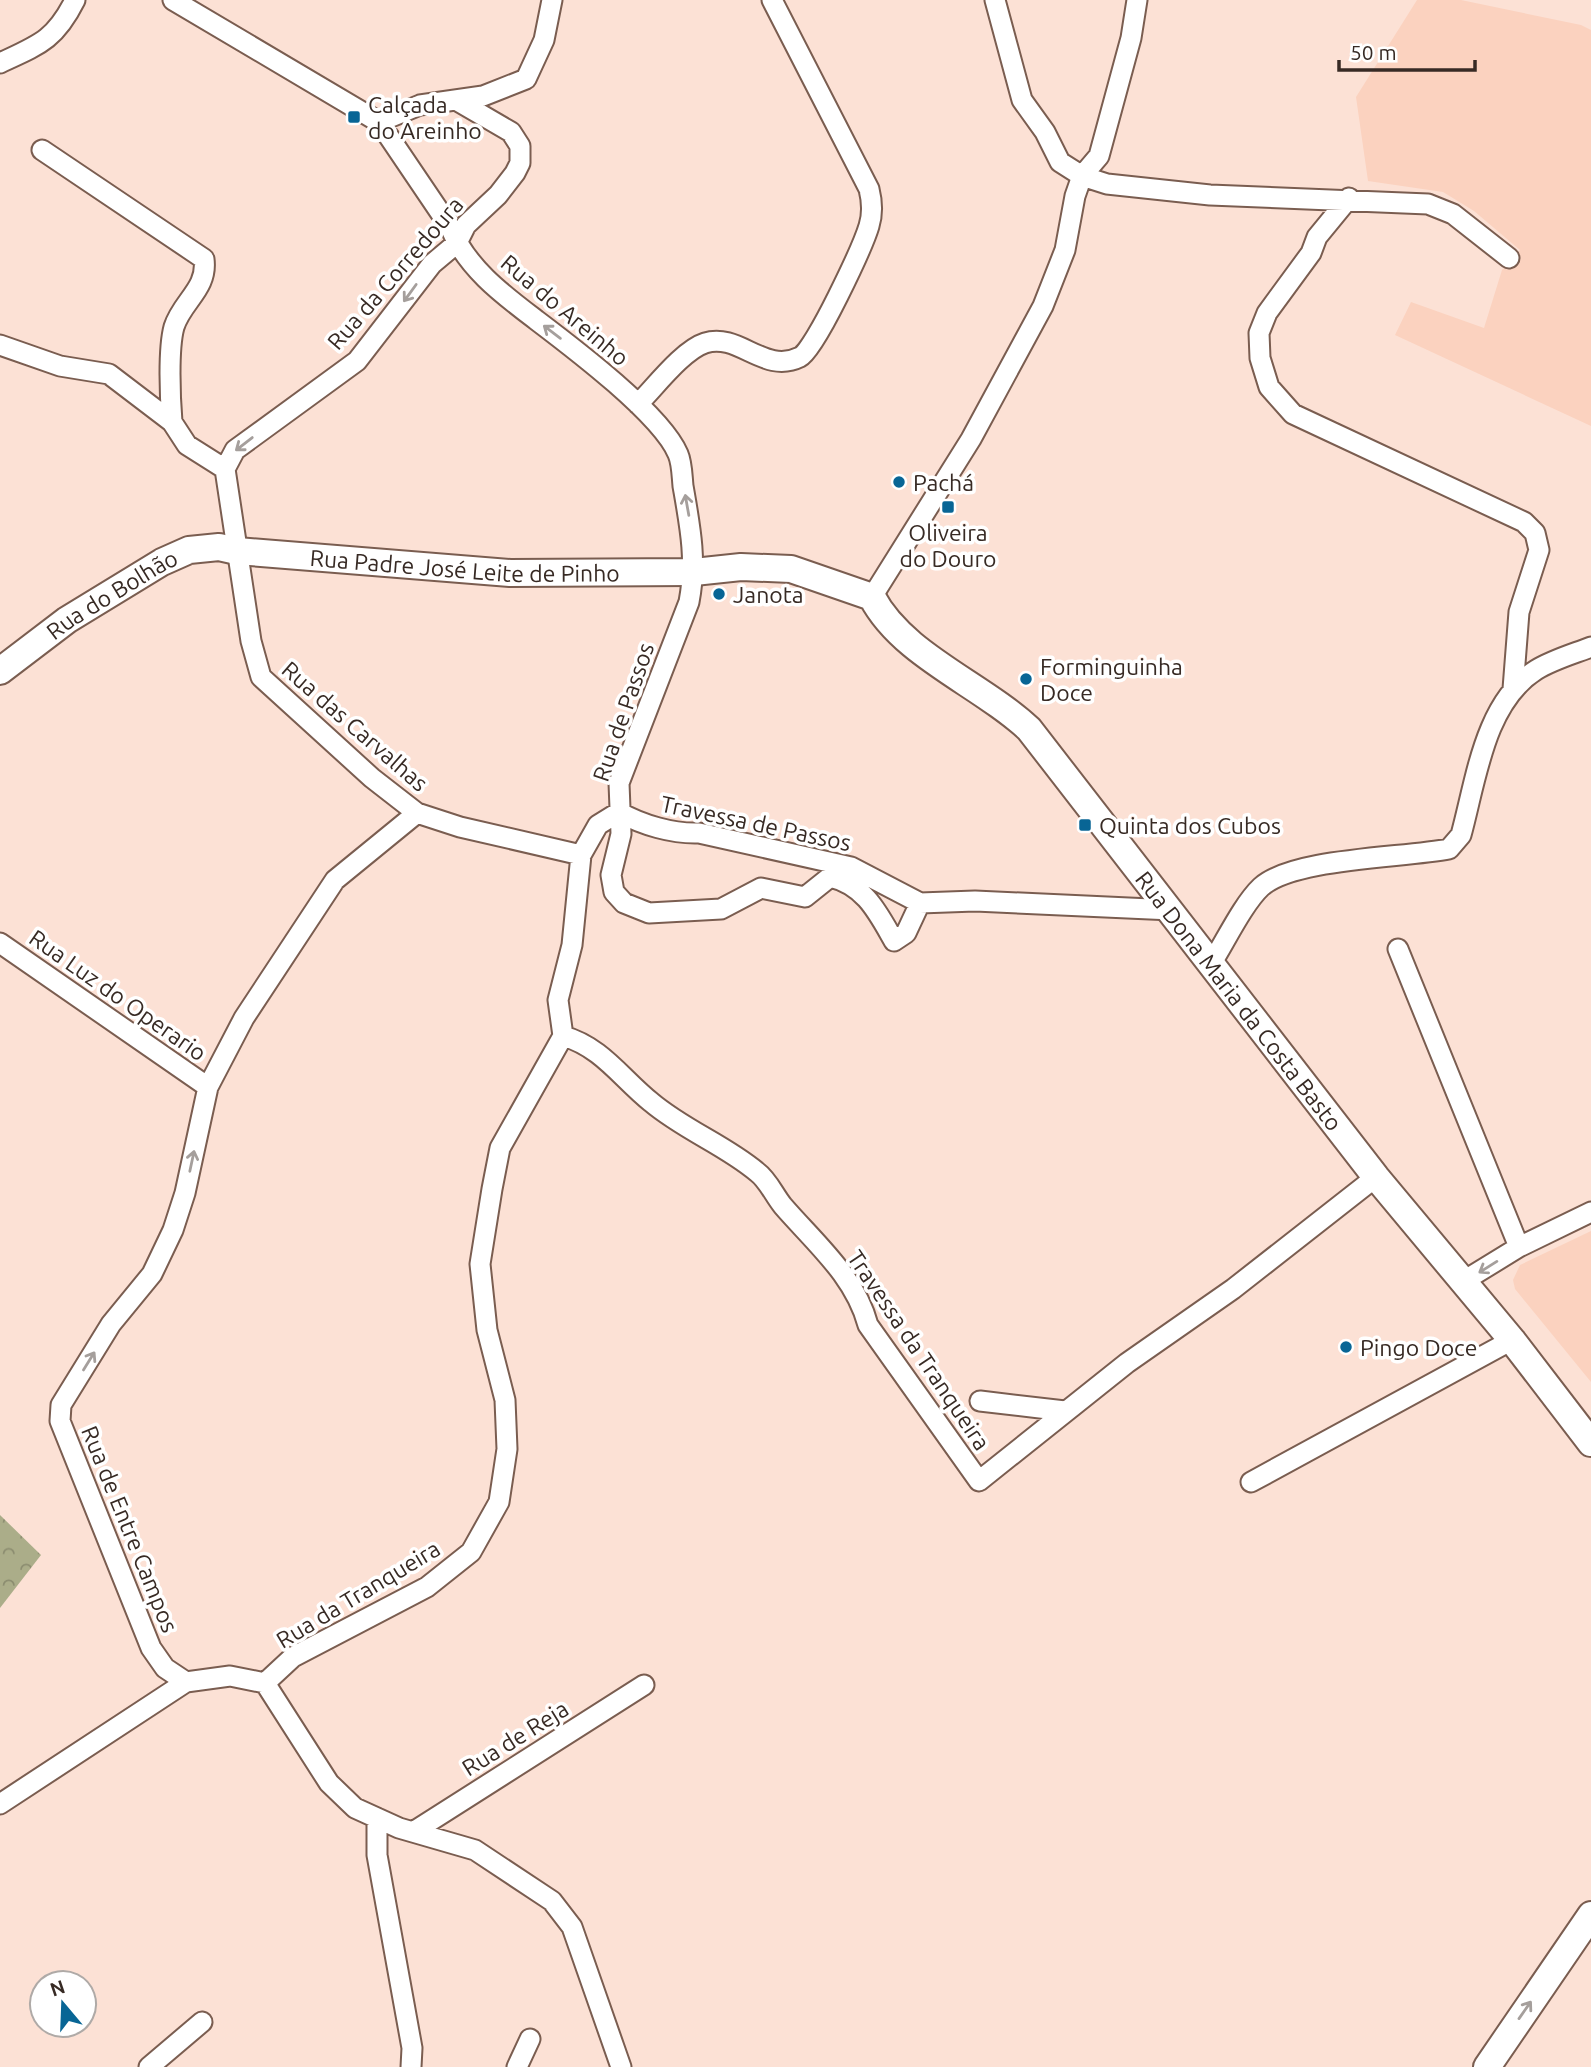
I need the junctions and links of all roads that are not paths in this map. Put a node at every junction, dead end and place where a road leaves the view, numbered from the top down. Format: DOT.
graph roads {
  1 [pos="75,0"];
  2 [pos="173,0"];
  3 [pos="552,0"];
  4 [pos="772,0"];
  5 [pos="995,0"];
  6 [pos="1137,0"];
  7 [pos="0,63"];
  8 [pos="456,100"];
  9 [pos="379,122"];
  10 [pos="42,150"];
  11 [pos="1082,176"];
  12 [pos="1349,198"];
  13 [pos="457,243"];
  14 [pos="1509,258"];
  15 [pos="0,345"];
  16 [pos="638,404"];
  17 [pos="172,422"];
  18 [pos="225,469"];
  19 [pos="237,551"];
  20 [pos="694,572"];
  21 [pos="872,597"];
  22 [pos="1591,647"];
  23 [pos="0,671"];
  24 [pos="1513,689"];
  25 [pos="619,812"];
  26 [pos="417,813"];
  27 [pos="581,855"];
  28 [pos="920,903"];
  29 [pos="1172,910"];
  30 [pos="0,943"];
  31 [pos="1398,949"];
  32 [pos="1212,964"];
  33 [pos="563,1036"];
  34 [pos="208,1087"];
  35 [pos="1376,1177"];
  36 [pos="1591,1212"];
  37 [pos="1519,1247"];
  38 [pos="1462,1282"];
  39 [pos="1511,1340"];
  40 [pos="980,1401"];
  41 [pos="1065,1410"];
  42 [pos="1591,1443"];
  43 [pos="1251,1482"];
  44 [pos="186,1682"];
  45 [pos="265,1683"];
  46 [pos="645,1685"];
  47 [pos="0,1804"];
  48 [pos="377,1818"];
  49 [pos="413,1832"];
  50 [pos="1591,1915"];
  51 [pos="202,2022"];
  52 [pos="530,2039"];
  53 [pos="149,2067"];
  54 [pos="411,2067"];
  55 [pos="517,2067"];
  56 [pos="621,2067"];
  57 [pos="1487,2067"];
  1 -- 7 [label="street"];
  2 -- 9 [label="street, Rua do Areinho"];
  3 -- 8 [label="street"];
  4 -- 16 [label="street"];
  5 -- 11 [label="street"];
  6 -- 11 [label="street"];
  8 -- 9 [label="street"];
  8 -- 13 [label="street, Rua da Corredoura"];
  9 -- 13 [label="street, Rua do Areinho"];
  10 -- 17 [label="street"];
  11 -- 12 [label="street"];
  11 -- 21 [label="street"];
  12 -- 14 [label="street"];
  12 -- 24 [label="street"];
  16 -- 13 [label="street, Rua do Areinho, one-way"];
  13 -- 18 [label="street, Rua da Corredoura, one-way"];
  15 -- 17 [label="street"];
  20 -- 16 [label="street, Rua do Areinho, one-way"];
  17 -- 18 [label="street"];
  18 -- 19 [label="street"];
  19 -- 20 [label="street, Rua Padre José Leite de Pinho"];
  19 -- 23 [label="street, Rua do Bolhão"];
  19 -- 26 [label="street, Rua das Carvalhas"];
  20 -- 21 [label="street"];
  20 -- 25 [label="street, Rua de Passos"];
  21 -- 29 [label="street, Rua Dona Maria da Costa Basto"];
  22 -- 24 [label="street"];
  24 -- 32 [label="street"];
  25 -- 27 [label="street, Rua de Passos"];
  25 -- 28 [label="street, Travessa de Passos"];
  25 -- 28 [label="street"];
  26 -- 27 [label="street, Rua das Carvalhas"];
  26 -- 34 [label="street"];
  27 -- 33 [label="street"];
  28 -- 29 [label="street, Travessa de Passos"];
  29 -- 32 [label="street, Rua Dona Maria da Costa Basto"];
  30 -- 34 [label="street, Rua Luz do Operario"];
  31 -- 37 [label="street"];
  32 -- 35 [label="street, Rua Dona Maria da Costa Basto"];
  33 -- 41 [label="street, Travessa da Tranqueira"];
  33 -- 45 [label="street, Rua da Tranqueira"];
  44 -- 34 [label="street, Rua de Entre Campos, one-way"];
  35 -- 38 [label="street, Rua Dona Maria da Costa Basto"];
  35 -- 41 [label="street"];
  36 -- 37 [label="street"];
  37 -- 38 [label="street, one-way"];
  38 -- 39 [label="street, Rua Dona Maria da Costa Basto"];
  39 -- 42 [label="street, Rua Dona Maria da Costa Basto"];
  39 -- 43 [label="street"];
  40 -- 41 [label="street"];
  44 -- 45 [label="street"];
  44 -- 47 [label="street"];
  45 -- 48 [label="street"];
  46 -- 49 [label="street, Rua de Reja"];
  48 -- 49 [label="street"];
  48 -- 54 [label="street"];
  49 -- 56 [label="street"];
  57 -- 50 [label="street, one-way"];
  51 -- 53 [label="street"];
  52 -- 55 [label="street"];
}
